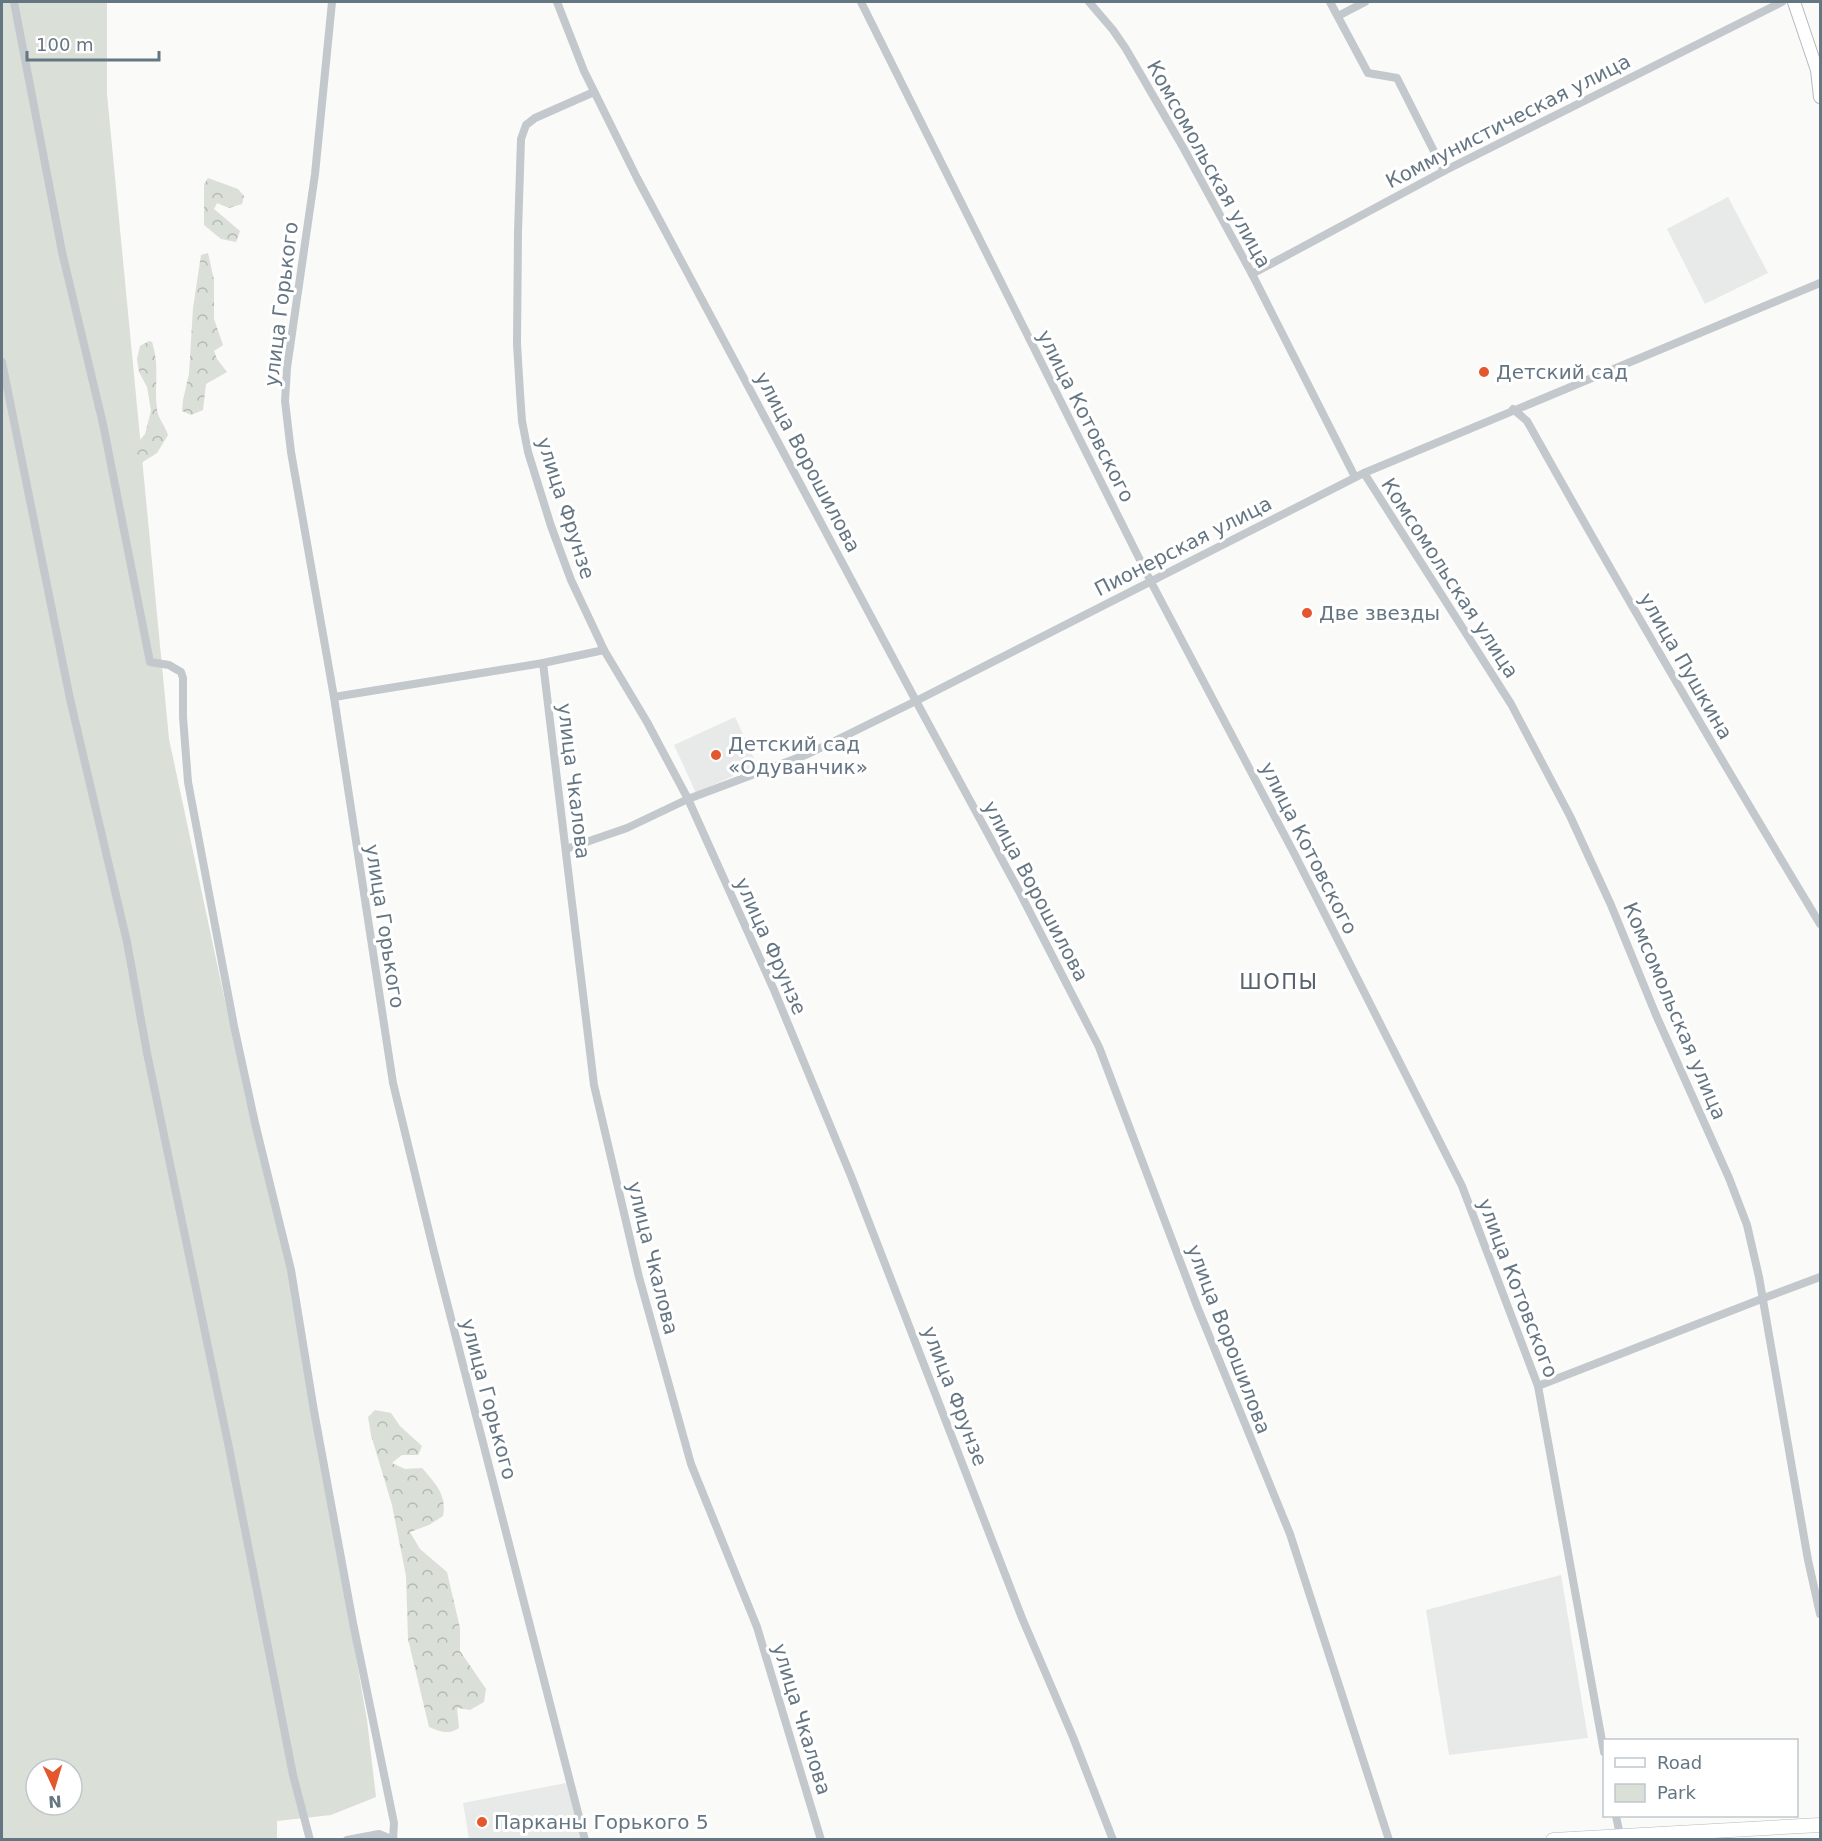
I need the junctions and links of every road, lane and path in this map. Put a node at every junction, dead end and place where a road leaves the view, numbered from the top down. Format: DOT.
graph roads {
  1 [pos="14,2"];
  2 [pos="332,2"];
  3 [pos="557,2"];
  4 [pos="861,2"];
  5 [pos="1089,2"];
  6 [pos="1330,2"];
  7 [pos="1365,2"];
  8 [pos="1782,2"];
  9 [pos="1794,2"];
  10 [pos="1338,16"];
  11 [pos="594,92"];
  12 [pos="1821,97"];
  13 [pos="1444,171"];
  14 [pos="1252,274"];
  15 [pos="1821,283"];
  16 [pos="2,363"];
  17 [pos="1533,401"];
  18 [pos="1513,409"];
  19 [pos="1527,421"];
  20 [pos="1364,473"];
  21 [pos="1355,477"];
  22 [pos="1150,580"];
  23 [pos="604,650"];
  24 [pos="543,663"];
  25 [pos="334,697"];
  26 [pos="916,701"];
  27 [pos="688,799"];
  28 [pos="566,849"];
  29 [pos="1821,924"];
  30 [pos="1821,1277"];
  31 [pos="1764,1298"];
  32 [pos="1538,1386"];
  33 [pos="1821,1614"];
  34 [pos="1603,1741"];
  35 [pos="1616,1817"];
  36 [pos="1821,1825"];
  37 [pos="1620,1835"];
  38 [pos="310,1839"];
  39 [pos="347,1839"];
  40 [pos="394,1839"];
  41 [pos="585,1839"];
  42 [pos="821,1839"];
  43 [pos="1113,1839"];
  44 [pos="1389,1839"];
  45 [pos="1553,1839"];
  1 -- 40 [label="street"];
  2 -- 25 [label="street, улица Горького"];
  3 -- 11 [label="street, улица Ворошилова"];
  4 -- 22 [label="street, улица Котовского"];
  5 -- 14 [label="street, Комсомольская улица"];
  6 -- 10 [label="street"];
  7 -- 10 [label="street"];
  8 -- 13 [label="street, Коммунистическая улица"];
  9 -- 12 [label="street"];
  10 -- 13 [label="street"];
  11 -- 23 [label="street, улица Фрунзе"];
  11 -- 26 [label="street, улица Ворошилова"];
  13 -- 14 [label="street, Коммунистическая улица"];
  14 -- 21 [label="street, Комсомольская улица"];
  15 -- 17 [label="street, Пионерская улица"];
  16 -- 38 [label="street"];
  17 -- 18 [label="street, Пионерская улица"];
  17 -- 19 [label="street"];
  18 -- 19 [label="street, улица Пушкина"];
  18 -- 20 [label="street, Пионерская улица"];
  19 -- 29 [label="street, улица Пушкина"];
  20 -- 21 [label="street, Пионерская улица"];
  20 -- 31 [label="street, Комсомольская улица"];
  21 -- 22 [label="street, Пионерская улица"];
  22 -- 26 [label="street, Пионерская улица"];
  22 -- 32 [label="street, улица Котовского"];
  23 -- 24 [label="street"];
  23 -- 27 [label="street, улица Фрунзе"];
  24 -- 25 [label="street"];
  24 -- 28 [label="street, улица Чкалова"];
  25 -- 41 [label="street, улица Горького"];
  26 -- 27 [label="street, Пионерская улица"];
  26 -- 44 [label="street, улица Ворошилова"];
  27 -- 28 [label="street, Пионерская улица"];
  27 -- 43 [label="street, улица Фрунзе"];
  28 -- 42 [label="street, улица Чкалова"];
  30 -- 31 [label="street"];
  31 -- 32 [label="street"];
  31 -- 33 [label="street, Комсомольская улица"];
  32 -- 34 [label="street, улица Котовского"];
  35 -- 37 [label="street"];
  36 -- 37 [label="main road"];
  37 -- 45 [label="main road"];
  39 -- 40 [label="street"];
}
